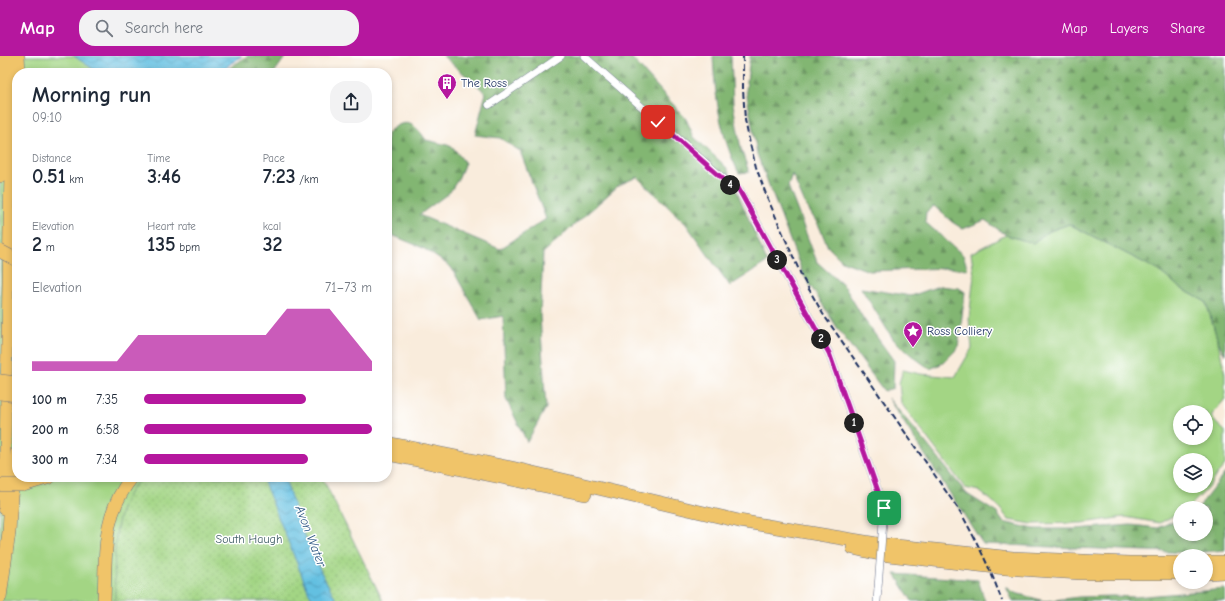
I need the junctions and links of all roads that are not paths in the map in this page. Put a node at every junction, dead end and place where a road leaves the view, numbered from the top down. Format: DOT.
graph roads {
  1 [pos="3,56"];
  2 [pos="12,56"];
  3 [pos="18,56"];
  4 [pos="561,56"];
  5 [pos="584,56"];
  6 [pos="19,68"];
  7 [pos="489,105"];
  8 [pos="0,177"];
  9 [pos="0,251"];
  10 [pos="12,257"];
  11 [pos="0,381"];
  12 [pos="12,382"];
  13 [pos="0,393"];
  14 [pos="12,394"];
  15 [pos="392,444"];
  16 [pos="392,456"];
  17 [pos="13,482"];
  18 [pos="36,482"];
  19 [pos="129,482"];
  20 [pos="0,485"];
  21 [pos="1213,562"];
  22 [pos="1225,562"];
  23 [pos="1173,563"];
  24 [pos="1225,572"];
  25 [pos="1173,573"];
  26 [pos="1213,573"];
  27 [pos="0,597"];
  28 [pos="105,601"];
  29 [pos="877,601"];
  1 -- 8 [label="main road"];
  2 -- 27 [label="main road"];
  3 -- 6 [label="highway"];
  4 -- 7 [label="street"];
  5 -- 29 [label="street, bridge"];
  9 -- 10 [label="highway, bridge"];
  11 -- 12 [label="highway, bridge"];
  13 -- 14 [label="highway, bridge"];
  15 -- 23 [label="highway"];
  16 -- 25 [label="highway"];
  17 -- 27 [label="highway"];
  18 -- 20 [label="highway, bridge"];
  19 -- 28 [label="highway"];
  21 -- 22 [label="highway"];
  24 -- 26 [label="highway"];
}
